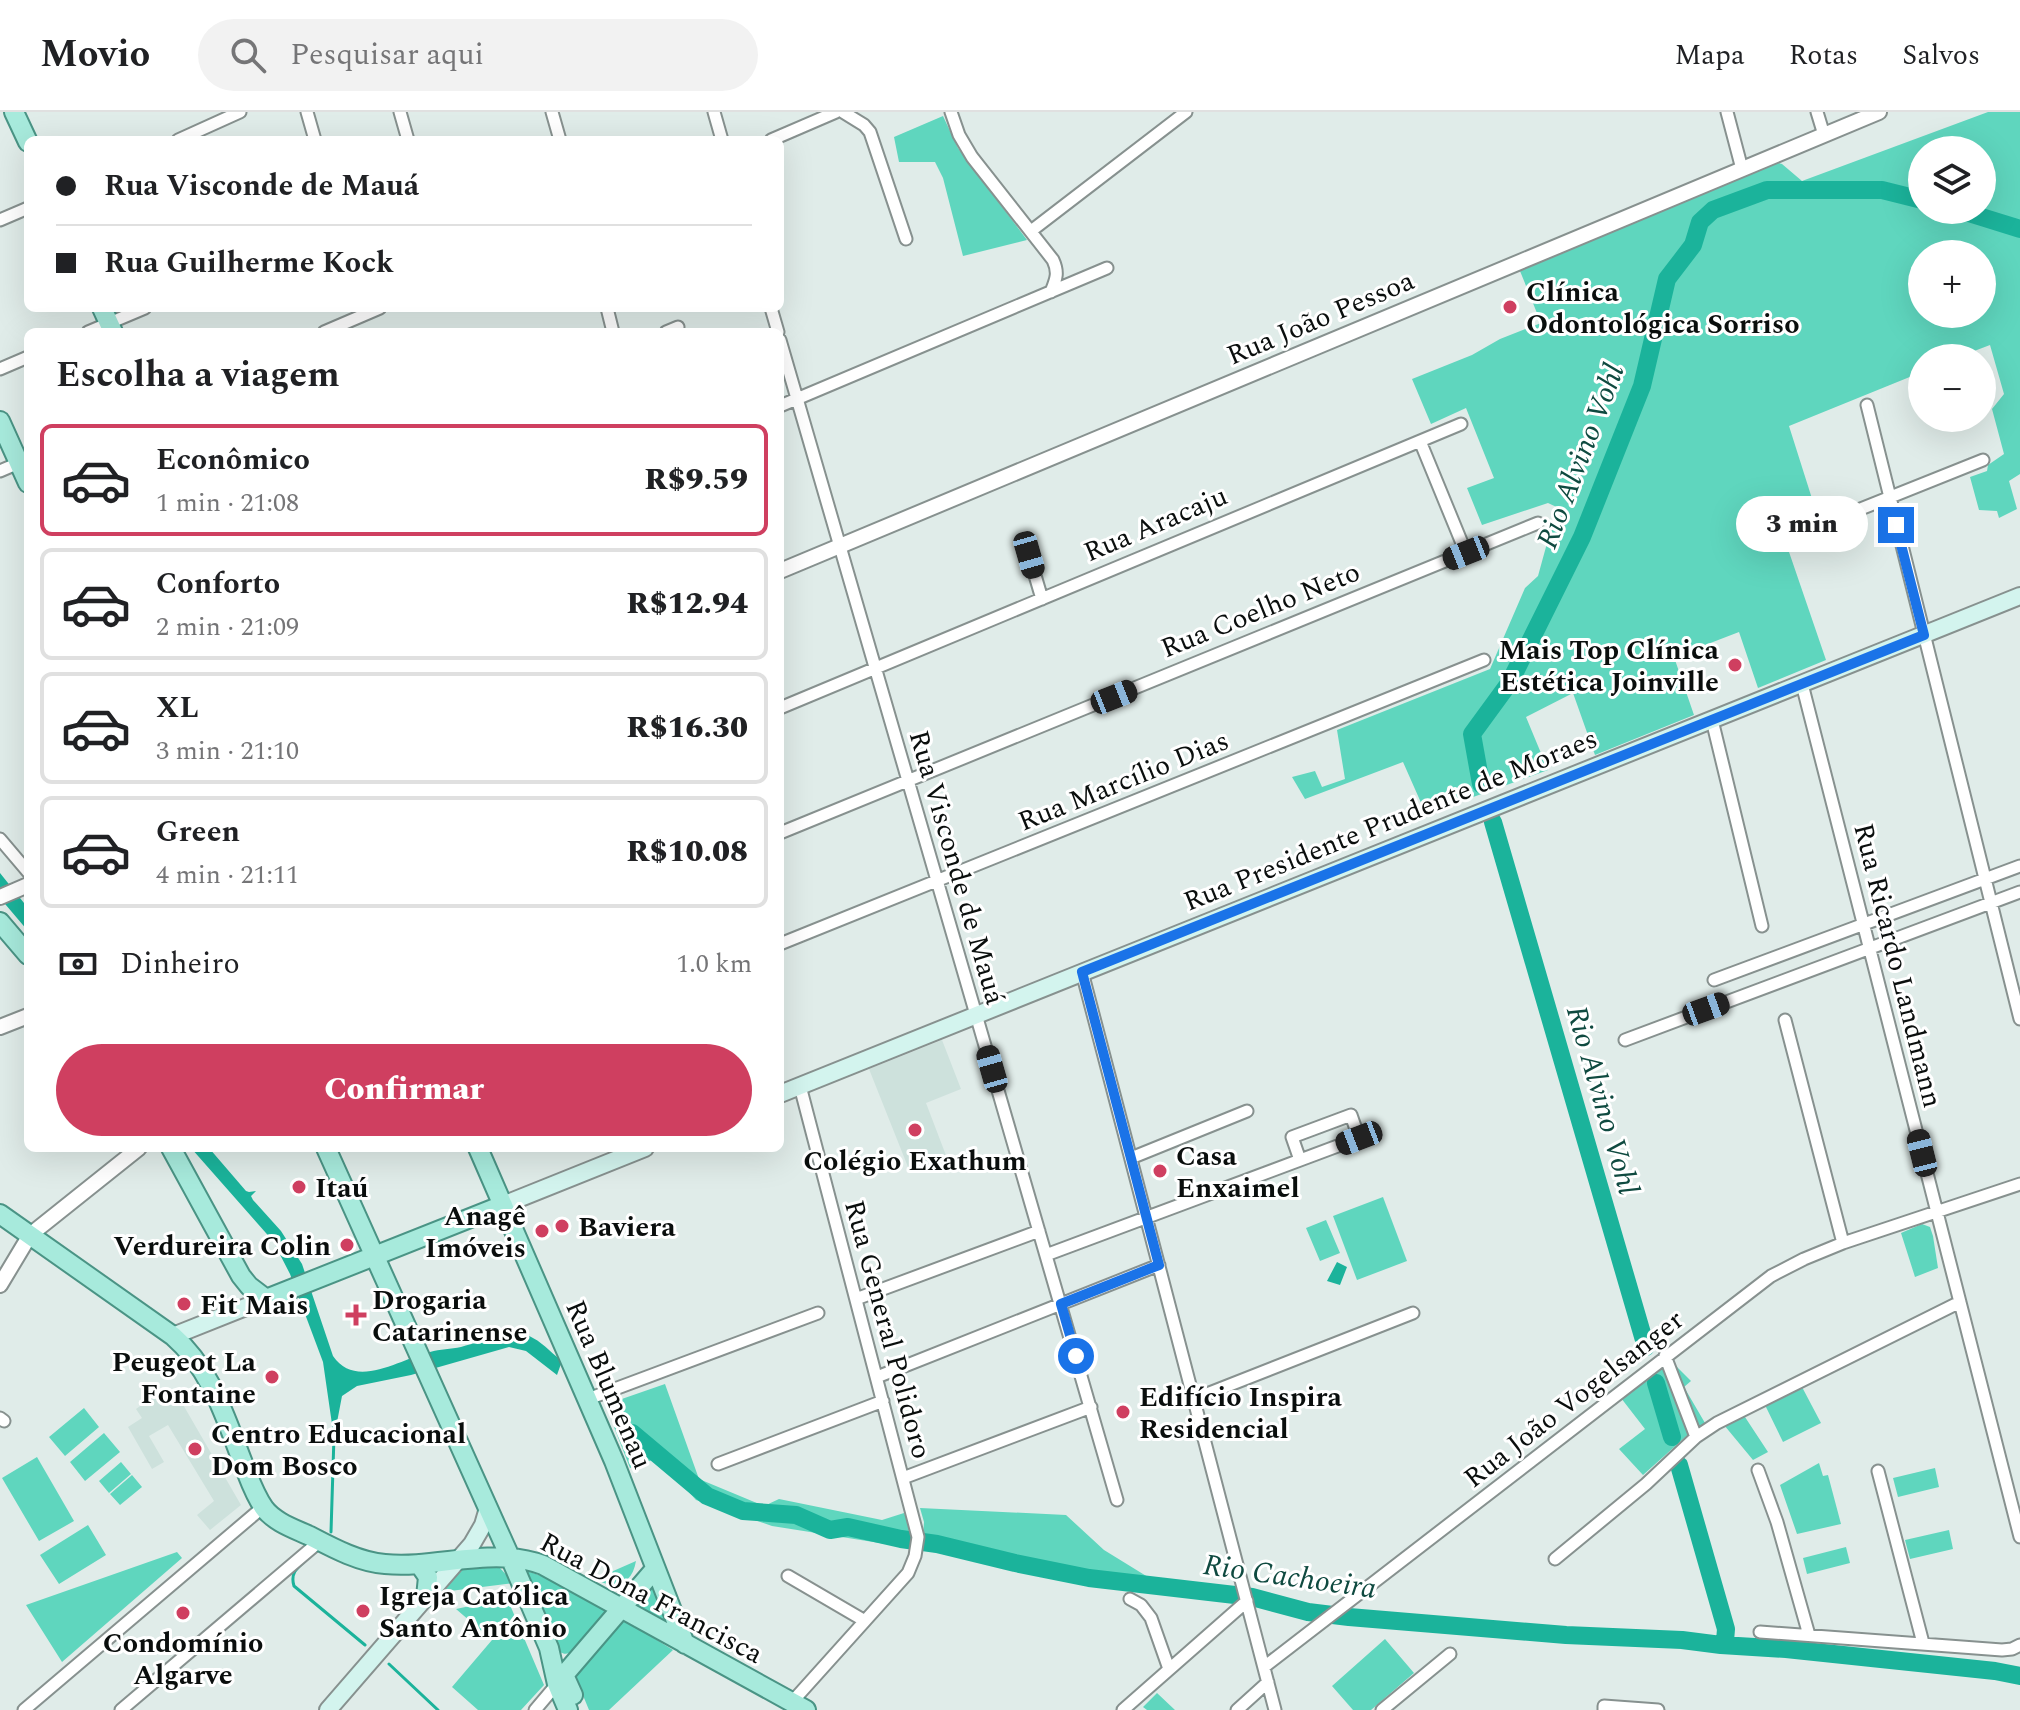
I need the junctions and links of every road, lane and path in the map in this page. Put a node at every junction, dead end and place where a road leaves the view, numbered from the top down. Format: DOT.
graph roads {
  1 [pos="14,112"];
  2 [pos="240,112"];
  3 [pos="307,112"];
  4 [pos="400,112"];
  5 [pos="552,112"];
  6 [pos="714,112"];
  7 [pos="836,112"];
  8 [pos="843,112"];
  9 [pos="951,112"];
  10 [pos="1186,112"];
  11 [pos="1727,112"];
  12 [pos="1817,112"];
  13 [pos="1879,112"];
  14 [pos="1824,135"];
  15 [pos="25,136"];
  16 [pos="187,136"];
  17 [pos="314,136"];
  18 [pos="407,136"];
  19 [pos="559,136"];
  20 [pos="721,136"];
  21 [pos="780,136"];
  22 [pos="1742,169"];
  23 [pos="24,210"];
  24 [pos="0,220"];
  25 [pos="1031,231"];
  26 [pos="906,239"];
  27 [pos="1107,268"];
  28 [pos="1051,292"];
  29 [pos="134,312"];
  30 [pos="362,312"];
  31 [pos="108,321"];
  32 [pos="332,328"];
  33 [pos="784,354"];
  34 [pos="24,359"];
  35 [pos="0,369"];
  36 [pos="797,399"];
  37 [pos="784,404"];
  38 [pos="1867,405"];
  39 [pos="0,421"];
  40 [pos="1461,424"];
  41 [pos="1420,441"];
  42 [pos="1983,460"];
  43 [pos="24,461"];
  44 [pos="0,471"];
  45 [pos="1890,497"];
  46 [pos="1828,522"];
  47 [pos="1538,523"];
  48 [pos="840,546"];
  49 [pos="1466,553"];
  50 [pos="1029,555"];
  51 [pos="784,569"];
  52 [pos="2020,596"];
  53 [pos="1042,599"];
  54 [pos="1924,635"];
  55 [pos="1484,660"];
  56 [pos="876,668"];
  57 [pos="1802,684"];
  58 [pos="784,706"];
  59 [pos="1712,720"];
  60 [pos="908,781"];
  61 [pos="784,831"];
  62 [pos="0,839"];
  63 [pos="2020,866"];
  64 [pos="24,867"];
  65 [pos="937,880"];
  66 [pos="1985,880"];
  67 [pos="24,886"];
  68 [pos="2020,892"];
  69 [pos="0,897"];
  70 [pos="1991,903"];
  71 [pos="0,922"];
  72 [pos="1864,925"];
  73 [pos="1762,926"];
  74 [pos="784,942"];
  75 [pos="1870,948"];
  76 [pos="24,950"];
  77 [pos="1082,972"];
  78 [pos="1714,980"];
  79 [pos="976,1015"];
  80 [pos="24,1018"];
  81 [pos="2020,1019"];
  82 [pos="1785,1020"];
  83 [pos="0,1027"];
  84 [pos="1625,1040"];
  85 [pos="800,1086"];
  86 [pos="784,1092"];
  87 [pos="1247,1111"];
  88 [pos="134,1152"];
  89 [pos="173,1152"];
  90 [pos="328,1152"];
  91 [pos="480,1152"];
  92 [pos="635,1152"];
  93 [pos="1131,1158"];
  94 [pos="1300,1160"];
  95 [pos="2020,1184"];
  96 [pos="503,1205"];
  97 [pos="1937,1212"];
  98 [pos="0,1214"];
  99 [pos="1147,1218"];
  100 [pos="1039,1231"];
  101 [pos="30,1235"];
  102 [pos="1843,1243"];
  103 [pos="1046,1255"];
  104 [pos="375,1256"];
  105 [pos="1159,1265"];
  106 [pos="0,1285"];
  107 [pos="266,1299"];
  108 [pos="856,1299"];
  109 [pos="1960,1302"];
  110 [pos="1061,1304"];
  111 [pos="818,1313"];
  112 [pos="1413,1313"];
  113 [pos="173,1336"];
  114 [pos="1665,1356"];
  115 [pos="877,1377"];
  116 [pos="588,1399"];
  117 [pos="1194,1399"];
  118 [pos="883,1401"];
  119 [pos="1091,1407"];
  120 [pos="1696,1437"];
  121 [pos="718,1464"];
  122 [pos="1758,1470"];
  123 [pos="1878,1471"];
  124 [pos="903,1478"];
  125 [pos="1117,1500"];
  126 [pos="263,1507"];
  127 [pos="488,1508"];
  128 [pos="2020,1537"];
  129 [pos="320,1541"];
  130 [pos="510,1557"];
  131 [pos="1555,1559"];
  132 [pos="457,1561"];
  133 [pos="419,1564"];
  134 [pos="655,1569"];
  135 [pos="788,1576"];
  136 [pos="1246,1596"];
  137 [pos="426,1597"];
  138 [pos="1130,1599"];
  139 [pos="621,1609"];
  140 [pos="865,1621"];
  141 [pos="1760,1632"];
  142 [pos="1809,1635"];
  143 [pos="1923,1643"];
  144 [pos="685,1644"];
  145 [pos="2020,1645"];
  146 [pos="1450,1654"];
  147 [pos="1264,1667"];
  148 [pos="1169,1669"];
  149 [pos="564,1675"];
  150 [pos="1268,1682"];
  151 [pos="799,1706"];
  152 [pos="1604,1708"];
  153 [pos="24,1710"];
  154 [pos="121,1710"];
  155 [pos="328,1710"];
  156 [pos="535,1710"];
  157 [pos="568,1710"];
  158 [pos="580,1710"];
  159 [pos="1123,1710"];
  160 [pos="1237,1710"];
  161 [pos="1275,1710"];
  162 [pos="1382,1710"];
  163 [pos="1658,1710"];
  1 -- 15 [label="main road"];
  2 -- 16 [label="street"];
  3 -- 17 [label="street"];
  4 -- 18 [label="street"];
  5 -- 19 [label="street"];
  6 -- 20 [label="street"];
  7 -- 21 [label="street"];
  8 -- 26 [label="street"];
  9 -- 25 [label="street"];
  10 -- 25 [label="street"];
  11 -- 22 [label="street"];
  12 -- 14 [label="street"];
  13 -- 14 [label="street, Rua João Pessoa"];
  14 -- 22 [label="street, Rua João Pessoa"];
  22 -- 48 [label="street, Rua João Pessoa"];
  23 -- 24 [label="street"];
  25 -- 28 [label="street"];
  27 -- 28 [label="street"];
  28 -- 36 [label="street"];
  29 -- 31 [label="street"];
  30 -- 32 [label="street"];
  33 -- 36 [label="street, Rua Visconde de Mauá"];
  34 -- 35 [label="street"];
  36 -- 37 [label="street"];
  36 -- 48 [label="street, Rua Visconde de Mauá"];
  38 -- 45 [label="street"];
  39 -- 43 [label="main road"];
  40 -- 41 [label="street, Rua Aracaju"];
  41 -- 49 [label="street"];
  41 -- 53 [label="street, Rua Aracaju"];
  42 -- 45 [label="street"];
  43 -- 44 [label="street"];
  45 -- 46 [label="street"];
  45 -- 54 [label="street"];
  47 -- 49 [label="street, Rua Coelho Neto"];
  48 -- 51 [label="street, Rua João Pessoa"];
  48 -- 56 [label="street, Rua Visconde de Mauá"];
  49 -- 60 [label="street, Rua Coelho Neto"];
  50 -- 53 [label="street"];
  52 -- 54 [label="main road, Rua Presidente Prudente de Moraes"];
  53 -- 56 [label="street, Rua Aracaju"];
  54 -- 57 [label="main road, Rua Presidente Prudente de Moraes"];
  54 -- 66 [label="street"];
  55 -- 65 [label="street, Rua Marcílio Dias"];
  56 -- 58 [label="street, Rua Aracaju"];
  56 -- 60 [label="street, Rua Visconde de Mauá"];
  57 -- 59 [label="main road, Rua Presidente Prudente de Moraes"];
  57 -- 72 [label="street, Rua Ricardo Landmann"];
  59 -- 73 [label="street"];
  59 -- 77 [label="main road, Rua Presidente Prudente de Moraes"];
  60 -- 61 [label="street, Rua Coelho Neto"];
  60 -- 65 [label="street, Rua Visconde de Mauá"];
  62 -- 64 [label="street"];
  63 -- 66 [label="street"];
  65 -- 74 [label="street, Rua Marcílio Dias"];
  65 -- 79 [label="street, Rua Visconde de Mauá"];
  66 -- 70 [label="street"];
  66 -- 72 [label="street"];
  67 -- 69 [label="street"];
  68 -- 70 [label="street"];
  70 -- 75 [label="street"];
  70 -- 81 [label="street"];
  71 -- 76 [label="main road"];
  72 -- 75 [label="street, Rua Ricardo Landmann"];
  72 -- 78 [label="street"];
  75 -- 84 [label="street"];
  75 -- 97 [label="street, Rua Ricardo Landmann"];
  77 -- 79 [label="main road, Rua Presidente Prudente de Moraes"];
  77 -- 93 [label="street"];
  79 -- 85 [label="main road, Rua Presidente Prudente de Moraes"];
  79 -- 100 [label="street, Rua Visconde de Mauá"];
  80 -- 83 [label="street"];
  82 -- 102 [label="street"];
  85 -- 86 [label="main road, Rua Presidente Prudente de Moraes"];
  85 -- 108 [label="street, Rua General Polidoro"];
  87 -- 93 [label="street"];
  88 -- 101 [label="street"];
  89 -- 107 [label="main road"];
  90 -- 104 [label="main road"];
  91 -- 96 [label="main road, Rua Blumenau"];
  92 -- 96 [label="main road"];
  93 -- 99 [label="street"];
  94 -- 94 [label="street"];
  94 -- 99 [label="street"];
  95 -- 97 [label="street, Rua João Vogelsanger"];
  96 -- 104 [label="main road"];
  96 -- 116 [label="main road, Rua Blumenau"];
  97 -- 102 [label="street, Rua João Vogelsanger"];
  97 -- 109 [label="street, Rua Ricardo Landmann"];
  98 -- 101 [label="main road"];
  99 -- 103 [label="street"];
  99 -- 105 [label="street"];
  100 -- 103 [label="street, Rua Visconde de Mauá"];
  100 -- 108 [label="street"];
  101 -- 106 [label="street"];
  101 -- 113 [label="main road"];
  102 -- 114 [label="street, Rua João Vogelsanger"];
  103 -- 110 [label="street, Rua Visconde de Mauá"];
  104 -- 107 [label="main road"];
  104 -- 127 [label="main road"];
  105 -- 110 [label="street"];
  105 -- 117 [label="street"];
  107 -- 113 [label="main road"];
  108 -- 115 [label="street, Rua General Polidoro"];
  109 -- 120 [label="street"];
  109 -- 128 [label="street, Rua Ricardo Landmann"];
  110 -- 115 [label="street"];
  110 -- 119 [label="street, Rua Visconde de Mauá"];
  111 -- 116 [label="street"];
  112 -- 117 [label="street"];
  113 -- 126 [label="main road"];
  114 -- 120 [label="street"];
  114 -- 147 [label="street, Rua João Vogelsanger"];
  115 -- 118 [label="street, Rua General Polidoro"];
  116 -- 134 [label="main road, Rua Blumenau"];
  117 -- 136 [label="street"];
  118 -- 121 [label="street"];
  118 -- 124 [label="street, Rua General Polidoro"];
  119 -- 124 [label="street"];
  119 -- 125 [label="street, Rua Visconde de Mauá"];
  120 -- 131 [label="street"];
  122 -- 142 [label="street"];
  123 -- 143 [label="street"];
  124 -- 140 [label="street, Rua General Polidoro"];
  126 -- 129 [label="main road, Rua Dona Francisca"];
  126 -- 153 [label="street"];
  127 -- 130 [label="main road"];
  127 -- 132 [label="main road"];
  129 -- 133 [label="main road, Rua Dona Francisca"];
  129 -- 154 [label="street"];
  130 -- 132 [label="main road, Rua Dona Francisca"];
  130 -- 139 [label="main road, Rua Dona Francisca"];
  130 -- 149 [label="main road"];
  132 -- 133 [label="main road, Rua Dona Francisca"];
  132 -- 137 [label="main road"];
  133 -- 137 [label="main road"];
  134 -- 139 [label="main road"];
  134 -- 144 [label="main road, Rua Blumenau"];
  135 -- 140 [label="street"];
  136 -- 147 [label="street"];
  136 -- 148 [label="street"];
  137 -- 155 [label="main road"];
  138 -- 148 [label="street"];
  139 -- 144 [label="main road, Rua Dona Francisca"];
  139 -- 149 [label="main road"];
  140 -- 151 [label="street"];
  141 -- 142 [label="street"];
  142 -- 143 [label="street"];
  143 -- 145 [label="street"];
  144 -- 151 [label="main road, Rua Dona Francisca"];
  146 -- 162 [label="street"];
  147 -- 150 [label="street"];
  148 -- 159 [label="street"];
  149 -- 156 [label="street"];
  149 -- 157 [label="main road"];
  149 -- 158 [label="main road"];
  150 -- 160 [label="street"];
  150 -- 161 [label="street"];
  152 -- 163 [label="street"];
}
